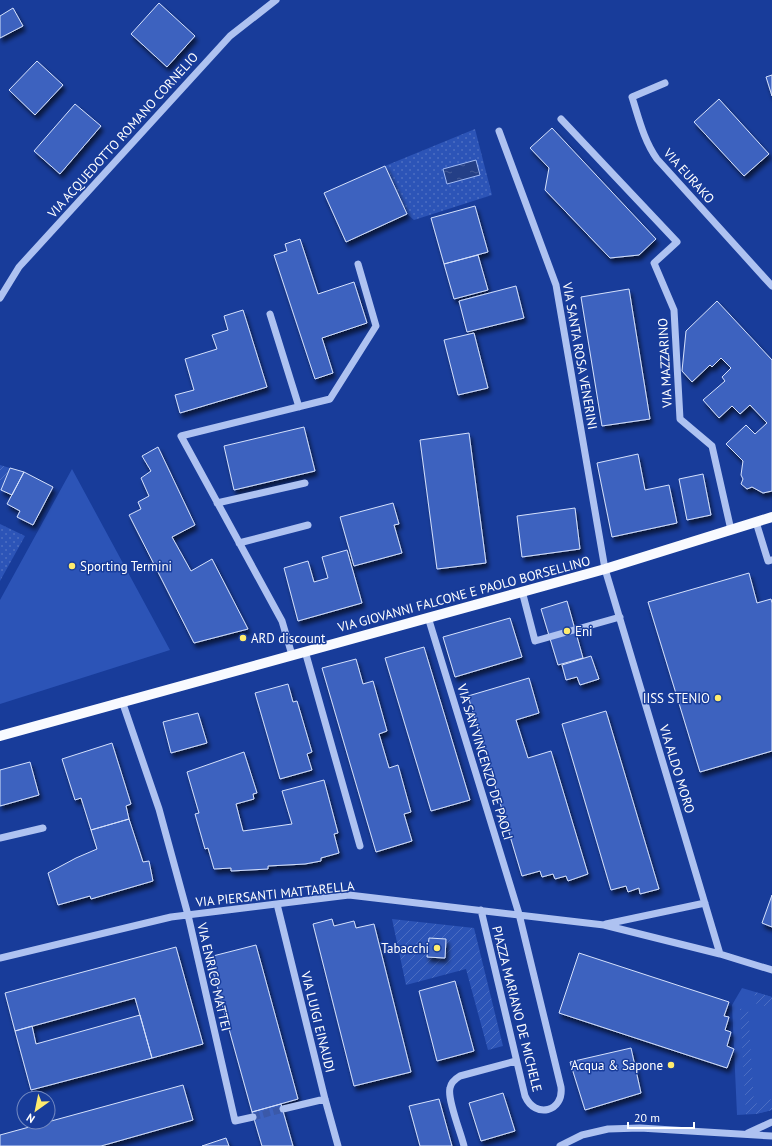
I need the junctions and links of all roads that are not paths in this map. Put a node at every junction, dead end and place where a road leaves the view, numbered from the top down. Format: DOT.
graph roads {
  1 [pos="276,0"];
  2 [pos="665,83"];
  3 [pos="561,119"];
  4 [pos="499,131"];
  5 [pos="358,264"];
  6 [pos="772,286"];
  7 [pos="0,298"];
  8 [pos="270,314"];
  9 [pos="299,407"];
  10 [pos="305,483"];
  11 [pos="217,503"];
  12 [pos="772,517"];
  13 [pos="756,522"];
  14 [pos="308,525"];
  15 [pos="731,530"];
  16 [pos="239,543"];
  17 [pos="772,560"];
  18 [pos="605,569"];
  19 [pos="522,591"];
  20 [pos="428,617"];
  21 [pos="620,618"];
  22 [pos="305,651"];
  23 [pos="292,655"];
  24 [pos="122,702"];
  25 [pos="0,736"];
  26 [pos="43,828"];
  27 [pos="0,838"];
  28 [pos="360,846"];
  29 [pos="705,903"];
  30 [pos="277,904"];
  31 [pos="481,910"];
  32 [pos="519,914"];
  33 [pos="188,915"];
  34 [pos="604,925"];
  35 [pos="720,954"];
  36 [pos="0,958"];
  37 [pos="772,970"];
  38 [pos="516,1061"];
  39 [pos="325,1100"];
  40 [pos="283,1109"];
  41 [pos="253,1117"];
  42 [pos="772,1122"];
  43 [pos="746,1133"];
  44 [pos="772,1136"];
  45 [pos="338,1146"];
  46 [pos="464,1146"];
  47 [pos="560,1146"];
  1 -- 7 [label="street, VIA ACQUEDOTTO ROMANO CORNELIO"];
  2 -- 6 [label="street, VIA EURAKO"];
  3 -- 15 [label="street, VIA MAZZARINO"];
  4 -- 18 [label="street, VIA SANTA ROSA VENERINI"];
  5 -- 9 [label="street"];
  8 -- 9 [label="street"];
  9 -- 11 [label="street"];
  10 -- 11 [label="street"];
  11 -- 16 [label="street"];
  12 -- 13 [label="main road, VIA GIOVANNI FALCONE E PAOLO BORSELLINO"];
  13 -- 15 [label="main road, VIA GIOVANNI FALCONE E PAOLO BORSELLINO"];
  13 -- 17 [label="street"];
  14 -- 16 [label="street"];
  15 -- 18 [label="main road, VIA GIOVANNI FALCONE E PAOLO BORSELLINO"];
  16 -- 23 [label="street"];
  18 -- 19 [label="main road, VIA GIOVANNI FALCONE E PAOLO BORSELLINO"];
  18 -- 21 [label="street, VIA ALDO MORO"];
  19 -- 20 [label="main road, VIA GIOVANNI FALCONE E PAOLO BORSELLINO"];
  19 -- 21 [label="street"];
  20 -- 22 [label="main road, VIA GIOVANNI FALCONE E PAOLO BORSELLINO"];
  20 -- 32 [label="street, VIA SAN VINCENZO DE PAOLI"];
  21 -- 29 [label="street, VIA ALDO MORO"];
  22 -- 23 [label="main road, VIA GIOVANNI FALCONE E PAOLO BORSELLINO"];
  22 -- 28 [label="street"];
  23 -- 24 [label="main road, VIA GIOVANNI FALCONE E PAOLO BORSELLINO"];
  24 -- 25 [label="main road, VIA GIOVANNI FALCONE E PAOLO BORSELLINO"];
  24 -- 33 [label="street, VIA ENRICO MATTEI"];
  26 -- 27 [label="street"];
  29 -- 34 [label="street"];
  29 -- 35 [label="street, VIA ALDO MORO"];
  30 -- 31 [label="street, VIA PIERSANTI MATTARELLA"];
  30 -- 33 [label="street, VIA PIERSANTI MATTARELLA"];
  30 -- 39 [label="street, VIA LUIGI EINAUDI"];
  31 -- 32 [label="street, VIA PIERSANTI MATTARELLA"];
  31 -- 38 [label="street, PIAZZA MARIANO DE MICHELE"];
  32 -- 34 [label="street, VIA PIERSANTI MATTARELLA"];
  32 -- 38 [label="street, PIAZZA MARIANO DE MICHELE"];
  33 -- 36 [label="street, VIA PIERSANTI MATTARELLA"];
  33 -- 41 [label="street, VIA ENRICO MATTEI"];
  34 -- 35 [label="street"];
  35 -- 37 [label="street"];
  38 -- 46 [label="street"];
  39 -- 40 [label="street"];
  39 -- 45 [label="street, VIA LUIGI EINAUDI"];
  42 -- 43 [label="street"];
  43 -- 44 [label="street"];
  43 -- 47 [label="street"];
}
